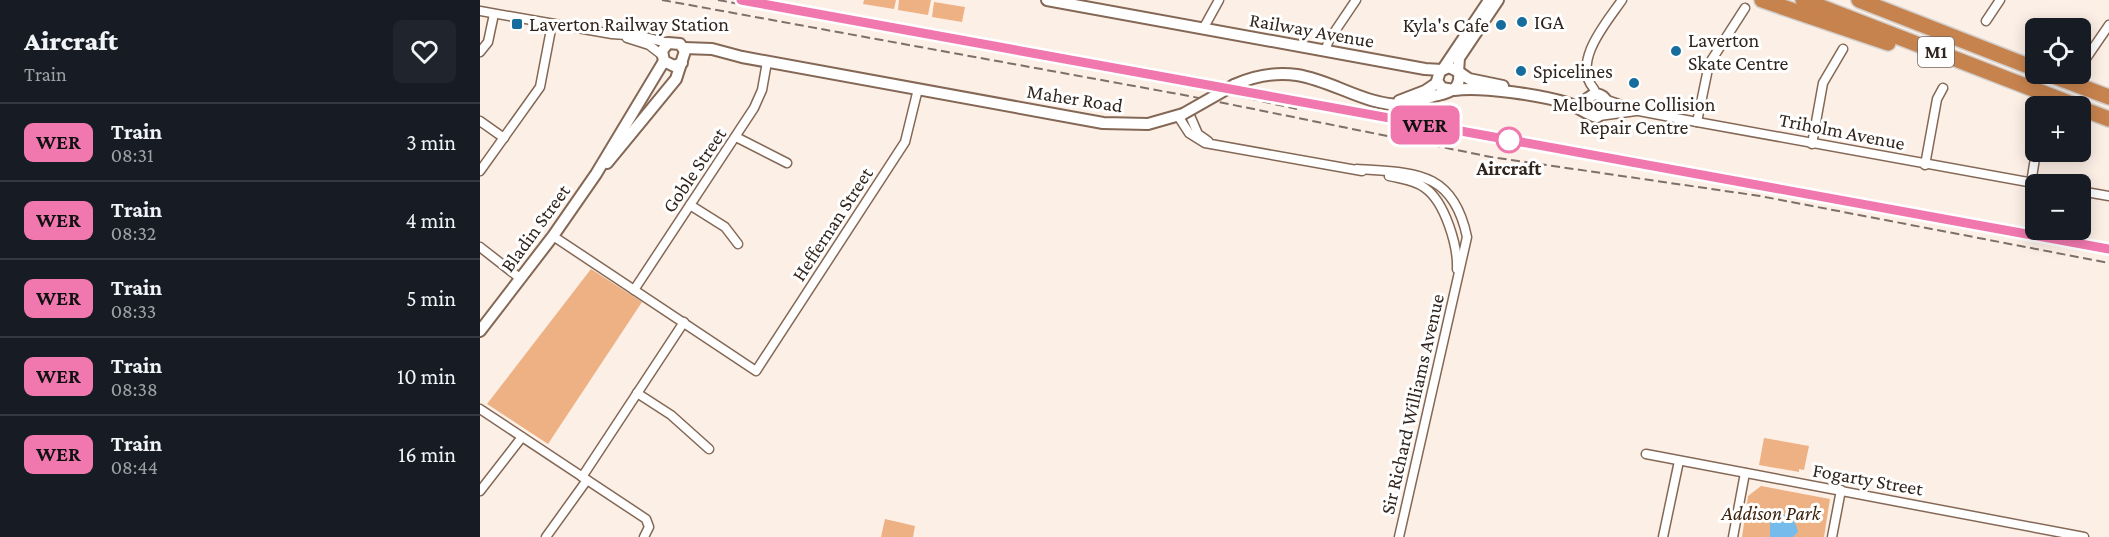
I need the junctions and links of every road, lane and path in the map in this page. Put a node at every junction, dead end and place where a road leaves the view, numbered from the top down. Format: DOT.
graph roads {
  1 [pos="1047,0"];
  2 [pos="1219,0"];
  3 [pos="1356,0"];
  4 [pos="1489,0"];
  5 [pos="1498,0"];
  6 [pos="1622,0"];
  7 [pos="1762,0"];
  8 [pos="1803,0"];
  9 [pos="1859,0"];
  10 [pos="1885,0"];
  11 [pos="2000,0"];
  12 [pos="1082,3"];
  13 [pos="1745,8"];
  14 [pos="480,11"];
  15 [pos="494,14"];
  16 [pos="1986,21"];
  17 [pos="1479,22"];
  18 [pos="552,24"];
  19 [pos="2109,25"];
  20 [pos="1203,29"];
  21 [pos="612,34"];
  22 [pos="668,44"];
  23 [pos="1843,49"];
  24 [pos="1325,51"];
  25 [pos="2091,51"];
  26 [pos="480,52"];
  27 [pos="684,56"];
  28 [pos="2005,57"];
  29 [pos="663,58"];
  30 [pos="767,62"];
  31 [pos="1393,63"];
  32 [pos="2025,65"];
  33 [pos="1442,69"];
  34 [pos="1458,72"];
  35 [pos="1437,82"];
  36 [pos="2075,84"];
  37 [pos="2029,87"];
  38 [pos="1943,88"];
  39 [pos="918,89"];
  40 [pos="1454,90"];
  41 [pos="1592,94"];
  42 [pos="2052,96"];
  43 [pos="2109,97"];
  44 [pos="1607,100"];
  45 [pos="1390,104"];
  46 [pos="1639,111"];
  47 [pos="2091,112"];
  48 [pos="1185,114"];
  49 [pos="1595,116"];
  50 [pos="2109,119"];
  51 [pos="480,121"];
  52 [pos="1698,123"];
  53 [pos="736,137"];
  54 [pos="504,138"];
  55 [pos="1812,144"];
  56 [pos="787,163"];
  57 [pos="1925,165"];
  58 [pos="1357,170"];
  59 [pos="480,171"];
  60 [pos="596,174"];
  61 [pos="2025,182"];
  62 [pos="2091,193"];
  63 [pos="2109,196"];
  64 [pos="690,205"];
  65 [pos="1458,211"];
  66 [pos="1444,217"];
  67 [pos="553,236"];
  68 [pos="738,244"];
  69 [pos="480,247"];
  70 [pos="520,279"];
  71 [pos="1456,279"];
  72 [pos="634,290"];
  73 [pos="684,322"];
  74 [pos="480,331"];
  75 [pos="637,393"];
  76 [pos="480,409"];
  77 [pos="522,436"];
  78 [pos="709,449"];
  79 [pos="1646,454"];
  80 [pos="1679,461"];
  81 [pos="1745,473"];
  82 [pos="584,478"];
  83 [pos="1841,490"];
  84 [pos="480,491"];
  85 [pos="2057,535"];
  86 [pos="546,537"];
  87 [pos="644,537"];
  88 [pos="1399,537"];
  89 [pos="1663,537"];
  90 [pos="1733,537"];
  91 [pos="1832,537"];
  92 [pos="2084,537"];
  1 -- 12 [label="street, Railway Avenue"];
  2 -- 20 [label="street"];
  3 -- 24 [label="street"];
  4 -- 17 [label="street"];
  5 -- 17 [label="street"];
  6 -- 41 [label="street"];
  7 -- 37 [label="highway"];
  8 -- 37 [label="highway, M1"];
  9 -- 28 [label="highway, M1"];
  10 -- 28 [label="highway"];
  11 -- 16 [label="street"];
  12 -- 20 [label="street, Railway Avenue"];
  13 -- 52 [label="street"];
  14 -- 15 [label="street"];
  15 -- 18 [label="street"];
  15 -- 26 [label="street"];
  17 -- 33 [label="street"];
  17 -- 34 [label="street"];
  18 -- 21 [label="street"];
  18 -- 54 [label="street"];
  19 -- 25 [label="street"];
  20 -- 24 [label="street, Railway Avenue"];
  21 -- 22 [label="street"];
  21 -- 29 [label="street"];
  22 -- 27 [label="street"];
  22 -- 29 [label="street, Bladin Street"];
  23 -- 55 [label="street"];
  24 -- 31 [label="street, Railway Avenue"];
  27 -- 29 [label="street"];
  27 -- 30 [label="street, Maher Road"];
  27 -- 60 [label="street, Bladin Street"];
  28 -- 32 [label="highway, M1"];
  29 -- 60 [label="street, Bladin Street"];
  30 -- 39 [label="street, Maher Road"];
  30 -- 53 [label="street, Goble Street"];
  31 -- 33 [label="street, Railway Avenue"];
  31 -- 35 [label="street, Railway Avenue"];
  33 -- 34 [label="street"];
  33 -- 35 [label="street"];
  34 -- 40 [label="street"];
  34 -- 41 [label="street"];
  35 -- 40 [label="street"];
  35 -- 45 [label="street"];
  36 -- 43 [label="highway"];
  37 -- 42 [label="highway, M1"];
  38 -- 57 [label="street"];
  39 -- 48 [label="street, Maher Road"];
  39 -- 73 [label="street, Heffernan Street"];
  40 -- 45 [label="street, Maher Road"];
  40 -- 49 [label="street"];
  41 -- 44 [label="street"];
  41 -- 49 [label="street"];
  44 -- 46 [label="street, Triholm Avenue"];
  44 -- 49 [label="street"];
  45 -- 48 [label="street, Maher Road, bridge"];
  46 -- 49 [label="street, Triholm Avenue"];
  46 -- 52 [label="street, Triholm Avenue"];
  47 -- 50 [label="highway, M1"];
  48 -- 58 [label="street, Sir Richard Williams Avenue"];
  51 -- 54 [label="street"];
  52 -- 55 [label="street, Triholm Avenue"];
  53 -- 56 [label="street"];
  53 -- 64 [label="street, Goble Street"];
  54 -- 59 [label="street"];
  55 -- 57 [label="street, Triholm Avenue"];
  57 -- 61 [label="street, Triholm Avenue"];
  58 -- 65 [label="street, Sir Richard Williams Avenue"];
  58 -- 66 [label="street, Sir Richard Williams Avenue"];
  60 -- 67 [label="street, Bladin Street"];
  62 -- 63 [label="street"];
  64 -- 68 [label="street"];
  64 -- 72 [label="street, Goble Street"];
  65 -- 66 [label="street"];
  65 -- 71 [label="street, Sir Richard Williams Avenue"];
  66 -- 71 [label="street, Sir Richard Williams Avenue"];
  67 -- 70 [label="street, Bladin Street"];
  67 -- 72 [label="street"];
  69 -- 70 [label="street"];
  70 -- 74 [label="street, Bladin Street"];
  71 -- 88 [label="street, Sir Richard Williams Avenue"];
  72 -- 73 [label="street"];
  73 -- 75 [label="street"];
  75 -- 78 [label="street"];
  75 -- 82 [label="street"];
  76 -- 77 [label="street"];
  77 -- 82 [label="street"];
  77 -- 84 [label="street"];
  79 -- 80 [label="street, Fogarty Street"];
  80 -- 81 [label="street, Fogarty Street"];
  80 -- 89 [label="street"];
  81 -- 83 [label="street, Fogarty Street"];
  81 -- 90 [label="street"];
  82 -- 86 [label="street"];
  82 -- 87 [label="street"];
  83 -- 85 [label="street, Fogarty Street"];
  83 -- 91 [label="street"];
  85 -- 92 [label="street, Fogarty Street"];
}
